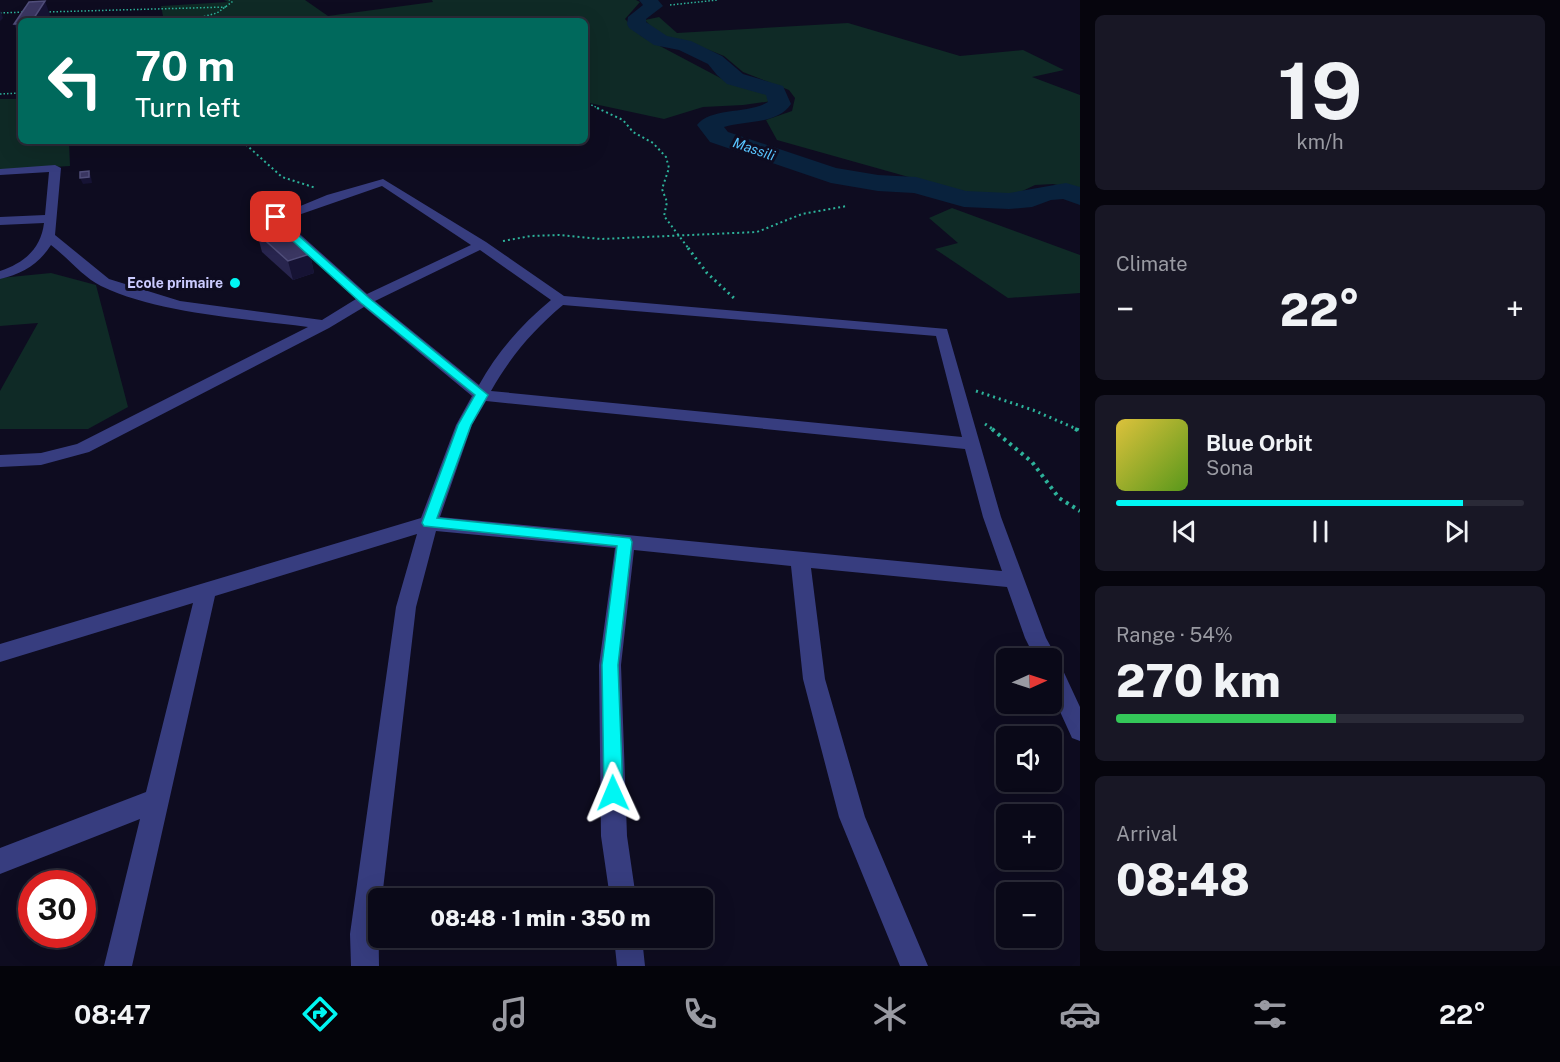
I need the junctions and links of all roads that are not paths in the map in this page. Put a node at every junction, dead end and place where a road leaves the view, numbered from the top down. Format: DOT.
graph roads {
  1 [pos="0,172"];
  2 [pos="50,219"];
  3 [pos="0,221"];
  4 [pos="50,236"];
  5 [pos="481,245"];
  6 [pos="0,275"];
  7 [pos="365,300"];
  8 [pos="560,300"];
  9 [pos="324,325"];
  10 [pos="482,395"];
  11 [pos="972,444"];
  12 [pos="0,461"];
  13 [pos="429,523"];
  14 [pos="625,542"];
  15 [pos="800,558"];
  16 [pos="1015,580"];
  17 [pos="206,590"];
  18 [pos="1042,648"];
  19 [pos="0,653"];
  20 [pos="1062,692"];
  21 [pos="1080,731"];
  22 [pos="157,800"];
  23 [pos="0,861"];
  24 [pos="621,888"];
  25 [pos="629,948"];
  26 [pos="118,966"];
  27 [pos="365,966"];
  28 [pos="632,966"];
  29 [pos="914,966"];
  1 -- 2 [label="street"];
  2 -- 3 [label="street"];
  2 -- 4 [label="street"];
  4 -- 6 [label="street"];
  4 -- 9 [label="street"];
  5 -- 7 [label="street"];
  5 -- 7 [label="street"];
  5 -- 8 [label="street"];
  7 -- 9 [label="street"];
  7 -- 10 [label="street"];
  8 -- 10 [label="street"];
  8 -- 11 [label="street"];
  9 -- 12 [label="street"];
  10 -- 11 [label="street"];
  10 -- 13 [label="street"];
  11 -- 16 [label="street"];
  13 -- 14 [label="street"];
  13 -- 17 [label="street"];
  13 -- 27 [label="street"];
  14 -- 15 [label="street"];
  14 -- 24 [label="street"];
  15 -- 16 [label="street"];
  15 -- 29 [label="street"];
  16 -- 18 [label="street"];
  17 -- 19 [label="street"];
  17 -- 22 [label="street"];
  20 -- 21 [label="street"];
  22 -- 23 [label="street"];
  22 -- 26 [label="street"];
  25 -- 28 [label="street"];
}
